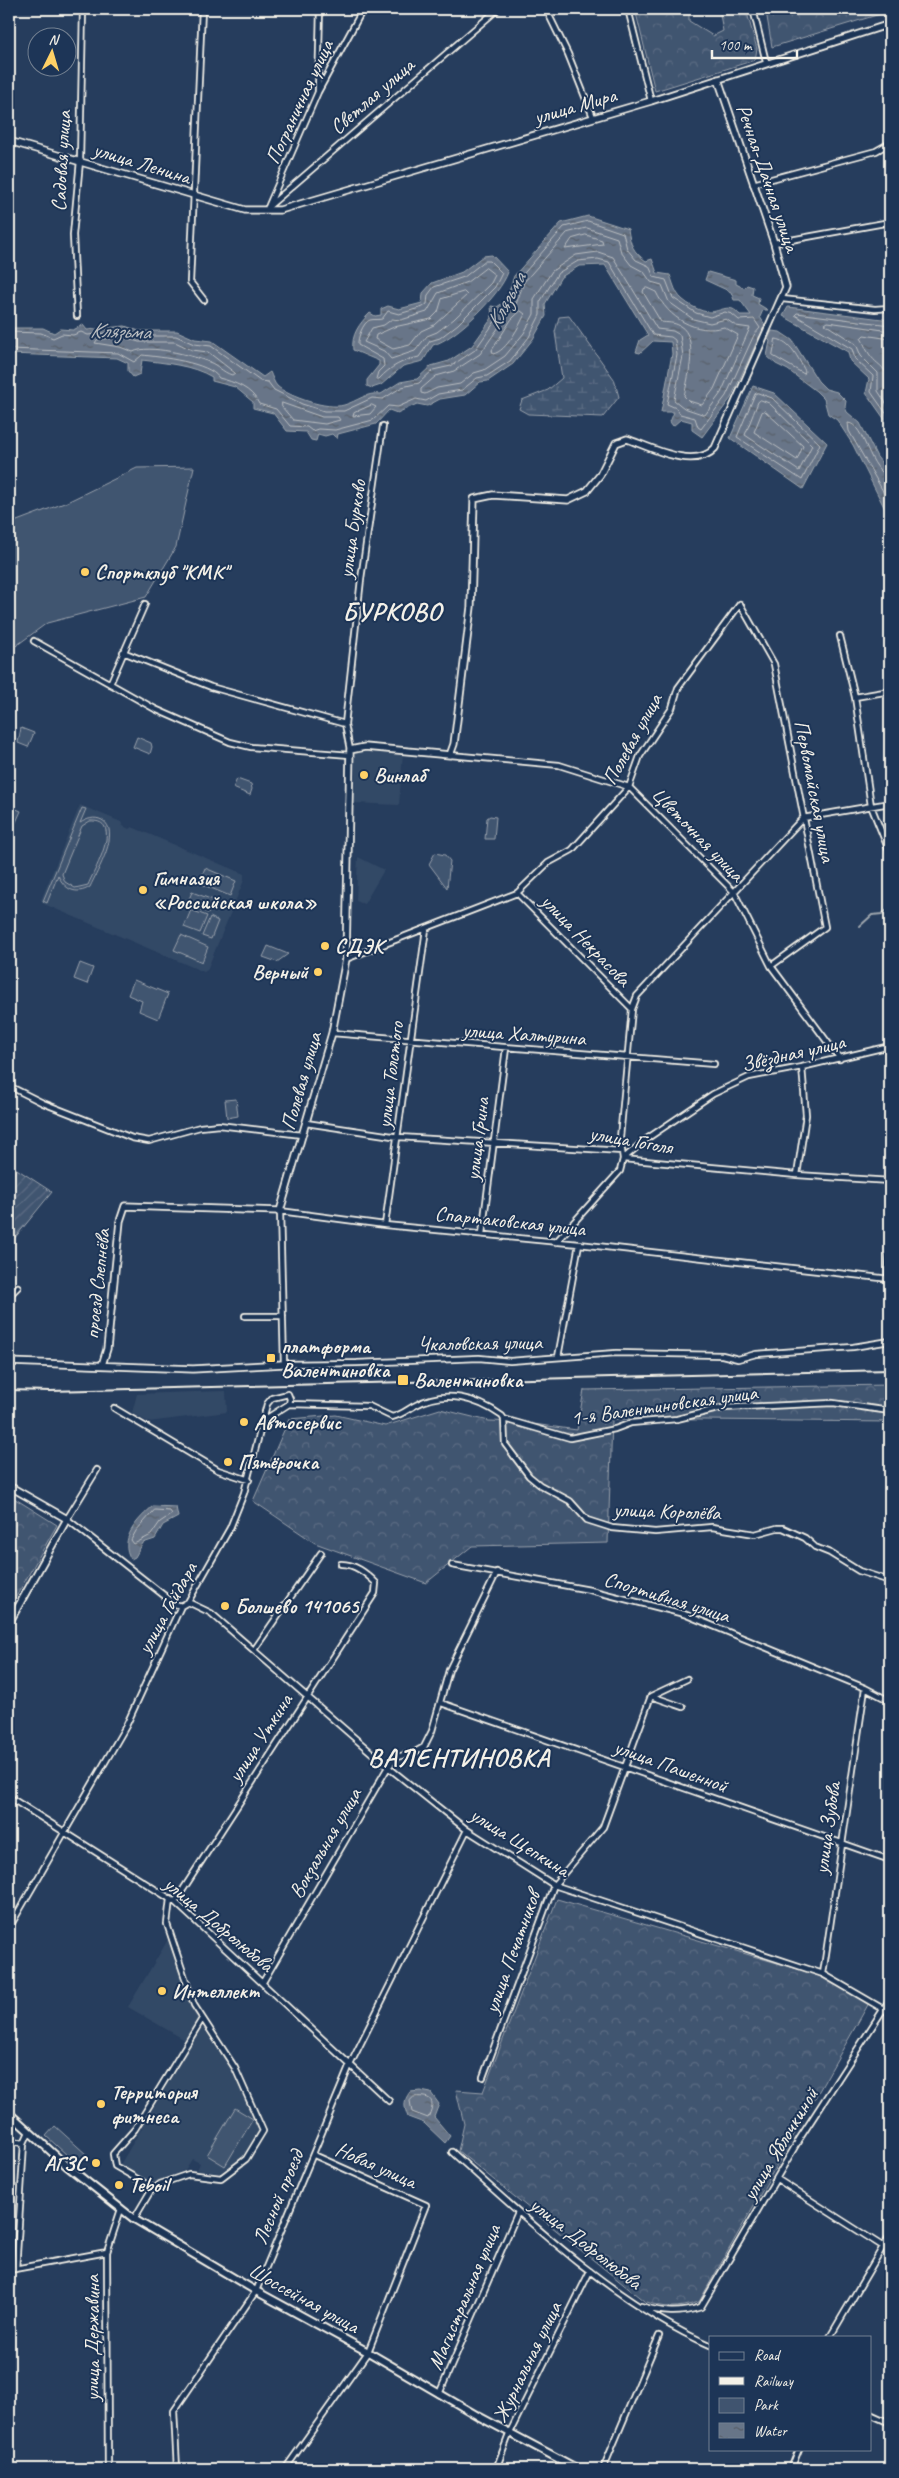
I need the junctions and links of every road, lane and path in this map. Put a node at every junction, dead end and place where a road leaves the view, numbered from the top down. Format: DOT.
graph roads {
  1 [pos="83,9"];
  2 [pos="202,9"];
  3 [pos="320,9"];
  4 [pos="363,9"];
  5 [pos="498,9"];
  6 [pos="546,9"];
  7 [pos="628,9"];
  8 [pos="754,9"];
  9 [pos="890,24"];
  10 [pos="766,62"];
  11 [pos="718,79"];
  12 [pos="318,92"];
  13 [pos="650,101"];
  14 [pos="593,117"];
  15 [pos="9,141"];
  16 [pos="890,143"];
  17 [pos="80,161"];
  18 [pos="753,184"];
  19 [pos="195,196"];
  20 [pos="267,209"];
  21 [pos="890,222"];
  22 [pos="774,243"];
  23 [pos="782,299"];
  24 [pos="204,300"];
  25 [pos="890,308"];
  26 [pos="76,316"];
  27 [pos="383,426"];
  28 [pos="145,604"];
  29 [pos="740,604"];
  30 [pos="840,636"];
  31 [pos="34,641"];
  32 [pos="123,652"];
  33 [pos="110,684"];
  34 [pos="890,691"];
  35 [pos="855,697"];
  36 [pos="345,724"];
  37 [pos="350,752"];
  38 [pos="450,755"];
  39 [pos="629,788"];
  40 [pos="890,803"];
  41 [pos="871,806"];
  42 [pos="803,818"];
  43 [pos="890,853"];
  44 [pos="734,892"];
  45 [pos="517,893"];
  46 [pos="426,929"];
  47 [pos="346,959"];
  48 [pos="771,966"];
  49 [pos="632,1009"];
  50 [pos="332,1033"];
  51 [pos="409,1041"];
  52 [pos="890,1046"];
  53 [pos="506,1048"];
  54 [pos="629,1058"];
  55 [pos="840,1058"];
  56 [pos="714,1064"];
  57 [pos="802,1067"];
  58 [pos="9,1086"];
  59 [pos="306,1123"];
  60 [pos="302,1135"];
  61 [pos="399,1137"];
  62 [pos="493,1143"];
  63 [pos="622,1151"];
  64 [pos="622,1159"];
  65 [pos="797,1175"];
  66 [pos="890,1181"];
  67 [pos="125,1206"];
  68 [pos="280,1211"];
  69 [pos="385,1225"];
  70 [pos="482,1234"];
  71 [pos="556,1242"];
  72 [pos="578,1244"];
  73 [pos="890,1247"];
  74 [pos="889,1279"];
  75 [pos="18,1287"];
  76 [pos="9,1296"];
  77 [pos="245,1316"];
  78 [pos="283,1316"];
  79 [pos="890,1341"];
  80 [pos="558,1357"];
  81 [pos="9,1362"];
  82 [pos="284,1364"];
  83 [pos="102,1365"];
  84 [pos="289,1404"];
  85 [pos="114,1408"];
  86 [pos="890,1411"];
  87 [pos="504,1419"];
  88 [pos="264,1420"];
  89 [pos="97,1470"];
  90 [pos="249,1480"];
  91 [pos="9,1486"];
  92 [pos="67,1519"];
  93 [pos="321,1553"];
  94 [pos="341,1564"];
  95 [pos="452,1565"];
  96 [pos="497,1572"];
  97 [pos="890,1581"];
  98 [pos="188,1602"];
  99 [pos="181,1606"];
  100 [pos="9,1623"];
  101 [pos="254,1650"];
  102 [pos="687,1679"];
  103 [pos="865,1688"];
  104 [pos="307,1696"];
  105 [pos="651,1696"];
  106 [pos="890,1701"];
  107 [pos="441,1703"];
  108 [pos="683,1707"];
  109 [pos="388,1767"];
  110 [pos="624,1767"];
  111 [pos="9,1797"];
  112 [pos="467,1830"];
  113 [pos="66,1832"];
  114 [pos="841,1844"];
  115 [pos="890,1860"];
  116 [pos="554,1885"];
  117 [pos="173,1901"];
  118 [pos="9,1928"];
  119 [pos="823,1974"];
  120 [pos="263,1982"];
  121 [pos="890,1999"];
  122 [pos="884,2009"];
  123 [pos="890,2014"];
  124 [pos="202,2019"];
  125 [pos="350,2065"];
  126 [pos="483,2077"];
  127 [pos="389,2102"];
  128 [pos="9,2113"];
  129 [pos="29,2132"];
  130 [pos="9,2141"];
  131 [pos="24,2143"];
  132 [pos="452,2152"];
  133 [pos="314,2155"];
  134 [pos="778,2179"];
  135 [pos="153,2188"];
  136 [pos="121,2209"];
  137 [pos="518,2212"];
  138 [pos="134,2219"];
  139 [pos="890,2235"];
  140 [pos="883,2247"];
  141 [pos="890,2251"];
  142 [pos="107,2252"];
  143 [pos="16,2268"];
  144 [pos="9,2270"];
  145 [pos="590,2271"];
  146 [pos="256,2291"];
  147 [pos="641,2306"];
  148 [pos="659,2336"];
  149 [pos="831,2336"];
  150 [pos="709,2345"];
  151 [pos="368,2352"];
  152 [pos="439,2394"];
  153 [pos="872,2415"];
  154 [pos="890,2423"];
  155 [pos="510,2432"];
  156 [pos="799,2450"];
  157 [pos="108,2469"];
  158 [pos="178,2469"];
  159 [pos="285,2469"];
  160 [pos="496,2469"];
  161 [pos="578,2469"];
  162 [pos="603,2469"];
  163 [pos="791,2469"];
  1 -- 17 [label="street, Садовая улица"];
  2 -- 19 [label="street"];
  3 -- 12 [label="street"];
  4 -- 12 [label="street, Пограничная улица"];
  5 -- 20 [label="street, Светлая улица"];
  6 -- 14 [label="street"];
  7 -- 13 [label="street"];
  8 -- 10 [label="street"];
  9 -- 10 [label="street, улица Мира"];
  10 -- 11 [label="street, улица Мира"];
  11 -- 13 [label="street, улица Мира"];
  11 -- 18 [label="street, Речная-Дачная улица"];
  12 -- 20 [label="street, Пограничная улица"];
  13 -- 14 [label="street, улица Мира"];
  14 -- 20 [label="street, улица Мира"];
  15 -- 17 [label="street, улица Ленина"];
  16 -- 18 [label="street"];
  17 -- 19 [label="street, улица Ленина"];
  17 -- 26 [label="street, Садовая улица"];
  18 -- 22 [label="street, Речная-Дачная улица"];
  19 -- 20 [label="street, улица Ленина"];
  19 -- 24 [label="street"];
  21 -- 22 [label="street"];
  22 -- 23 [label="street, Речная-Дачная улица"];
  23 -- 25 [label="street"];
  23 -- 38 [label="street"];
  27 -- 36 [label="street, улица Бурково"];
  28 -- 32 [label="street"];
  29 -- 39 [label="street, Полевая улица"];
  29 -- 42 [label="street, Первомайская улица"];
  30 -- 35 [label="street"];
  31 -- 33 [label="street"];
  32 -- 33 [label="street"];
  32 -- 36 [label="street"];
  33 -- 37 [label="street"];
  34 -- 35 [label="street"];
  35 -- 41 [label="street"];
  36 -- 37 [label="street, улица Бурково"];
  37 -- 38 [label="street"];
  37 -- 47 [label="street, Полевая улица"];
  38 -- 39 [label="street, Цветочная улица"];
  39 -- 44 [label="street, Цветочная улица"];
  39 -- 45 [label="street, Полевая улица"];
  40 -- 41 [label="street"];
  41 -- 42 [label="street"];
  41 -- 43 [label="street"];
  42 -- 44 [label="street"];
  42 -- 48 [label="street, Первомайская улица"];
  44 -- 48 [label="street, Цветочная улица"];
  44 -- 49 [label="street"];
  45 -- 46 [label="street, Полевая улица"];
  45 -- 49 [label="street, улица Некрасова"];
  46 -- 47 [label="street, Полевая улица"];
  46 -- 51 [label="street, улица Толстого"];
  47 -- 50 [label="street, Полевая улица"];
  48 -- 55 [label="street, Цветочная улица"];
  49 -- 54 [label="street"];
  50 -- 51 [label="street, улица Халтурина"];
  50 -- 59 [label="street, Полевая улица"];
  51 -- 53 [label="street, улица Халтурина"];
  51 -- 61 [label="street, улица Толстого"];
  52 -- 55 [label="street, Звёздная улица"];
  53 -- 54 [label="street, улица Халтурина"];
  53 -- 62 [label="street, улица Грина"];
  54 -- 56 [label="street, улица Халтурина"];
  54 -- 63 [label="street"];
  55 -- 57 [label="street, Звёздная улица"];
  57 -- 64 [label="street, Звёздная улица"];
  57 -- 65 [label="street"];
  58 -- 60 [label="street"];
  59 -- 60 [label="street, Полевая улица"];
  59 -- 61 [label="street, улица Гоголя"];
  60 -- 68 [label="street, Полевая улица"];
  61 -- 62 [label="street, улица Гоголя"];
  61 -- 69 [label="street, улица Толстого"];
  62 -- 63 [label="street, улица Гоголя"];
  62 -- 70 [label="street, улица Грина"];
  63 -- 64 [label="street, улица Гоголя"];
  64 -- 65 [label="street, улица Гоголя"];
  64 -- 71 [label="street, Звёздная улица"];
  65 -- 66 [label="street, улица Гоголя"];
  67 -- 68 [label="street, Спартаковская улица"];
  67 -- 83 [label="street, проезд Слепнёва"];
  68 -- 69 [label="street, Спартаковская улица"];
  68 -- 78 [label="street"];
  69 -- 70 [label="street, Спартаковская улица"];
  70 -- 71 [label="street, Спартаковская улица"];
  71 -- 72 [label="street, Спартаковская улица"];
  72 -- 74 [label="street, Спартаковская улица"];
  72 -- 80 [label="street"];
  73 -- 74 [label="street"];
  75 -- 76 [label="street"];
  77 -- 78 [label="street"];
  78 -- 82 [label="street"];
  79 -- 80 [label="street, Чкаловская улица"];
  80 -- 82 [label="street, Чкаловская улица"];
  81 -- 83 [label="street, Чкаловская улица"];
  82 -- 83 [label="street, Чкаловская улица"];
  84 -- 87 [label="street"];
  84 -- 88 [label="street"];
  84 -- 88 [label="street, улица Гайдара"];
  85 -- 90 [label="street"];
  86 -- 87 [label="street, 1-я Валентиновская улица"];
  87 -- 97 [label="street, улица Королёва"];
  88 -- 90 [label="street, улица Гайдара"];
  89 -- 92 [label="street"];
  90 -- 98 [label="street, улица Гайдара"];
  91 -- 92 [label="street"];
  92 -- 99 [label="street"];
  92 -- 100 [label="street"];
  93 -- 101 [label="street"];
  94 -- 104 [label="street, улица Уткина"];
  95 -- 96 [label="street, Спортивная улица"];
  96 -- 103 [label="street, Спортивная улица"];
  96 -- 107 [label="street, Вокзальная улица"];
  98 -- 99 [label="street, улица Гайдара"];
  98 -- 101 [label="street, улица Щепкина"];
  99 -- 113 [label="street, улица Гайдара"];
  101 -- 104 [label="street, улица Щепкина"];
  102 -- 105 [label="street"];
  103 -- 106 [label="street, Спортивная улица"];
  103 -- 114 [label="street, улица Зубова"];
  104 -- 109 [label="street, улица Щепкина"];
  104 -- 117 [label="street, улица Уткина"];
  105 -- 108 [label="street"];
  105 -- 110 [label="street, улица Печатников"];
  107 -- 109 [label="street, Вокзальная улица"];
  107 -- 110 [label="street, улица Пашенной"];
  109 -- 112 [label="street, улица Щепкина"];
  109 -- 120 [label="street, Вокзальная улица"];
  110 -- 114 [label="street, улица Пашенной"];
  110 -- 116 [label="street, улица Печатников"];
  111 -- 113 [label="street, улица Добролюбова"];
  112 -- 116 [label="street, улица Щепкина"];
  112 -- 125 [label="street, Лесной проезд"];
  113 -- 117 [label="street, улица Добролюбова"];
  113 -- 118 [label="street, улица Гайдара"];
  114 -- 115 [label="street, улица Пашенной"];
  114 -- 119 [label="street, улица Зубова"];
  116 -- 119 [label="street, улица Щепкина"];
  116 -- 126 [label="street, улица Печатников"];
  117 -- 120 [label="street, улица Добролюбова"];
  117 -- 124 [label="street"];
  119 -- 122 [label="street, улица Щепкина"];
  120 -- 125 [label="street, улица Добролюбова"];
  121 -- 122 [label="street, улица Яблочкиной"];
  122 -- 123 [label="street, улица Щепкина"];
  122 -- 134 [label="street, улица Яблочкиной"];
  124 -- 135 [label="street"];
  124 -- 135 [label="street"];
  125 -- 127 [label="street, улица Добролюбова"];
  125 -- 133 [label="street, Лесной проезд"];
  128 -- 129 [label="main road, Шоссейная улица"];
  129 -- 131 [label="street"];
  129 -- 136 [label="main road, Шоссейная улица"];
  130 -- 131 [label="street"];
  131 -- 143 [label="street"];
  132 -- 137 [label="street, улица Добролюбова"];
  133 -- 146 [label="street, Лесной проезд"];
  133 -- 151 [label="street, Новая улица"];
  134 -- 140 [label="street"];
  134 -- 147 [label="street, улица Яблочкиной"];
  135 -- 138 [label="street"];
  136 -- 138 [label="main road, Шоссейная улица"];
  136 -- 142 [label="street, улица Державина"];
  137 -- 145 [label="street, улица Добролюбова"];
  137 -- 152 [label="street, Магистральная улица"];
  138 -- 146 [label="main road, Шоссейная улица"];
  139 -- 140 [label="street"];
  140 -- 141 [label="street"];
  140 -- 149 [label="street"];
  142 -- 143 [label="street"];
  142 -- 157 [label="street, улица Державина"];
  143 -- 144 [label="street"];
  145 -- 147 [label="street, улица Добролюбова"];
  145 -- 155 [label="street, Журнальная улица"];
  146 -- 151 [label="main road, Шоссейная улица"];
  146 -- 158 [label="street, Лесной проезд"];
  147 -- 150 [label="street, улица Добролюбова"];
  148 -- 162 [label="street"];
  151 -- 152 [label="main road, Шоссейная улица"];
  151 -- 159 [label="street"];
  152 -- 155 [label="main road, Шоссейная улица"];
  153 -- 154 [label="street"];
  155 -- 160 [label="street, Журнальная улица"];
  155 -- 161 [label="main road, Шоссейная улица"];
  156 -- 163 [label="street"];
}
